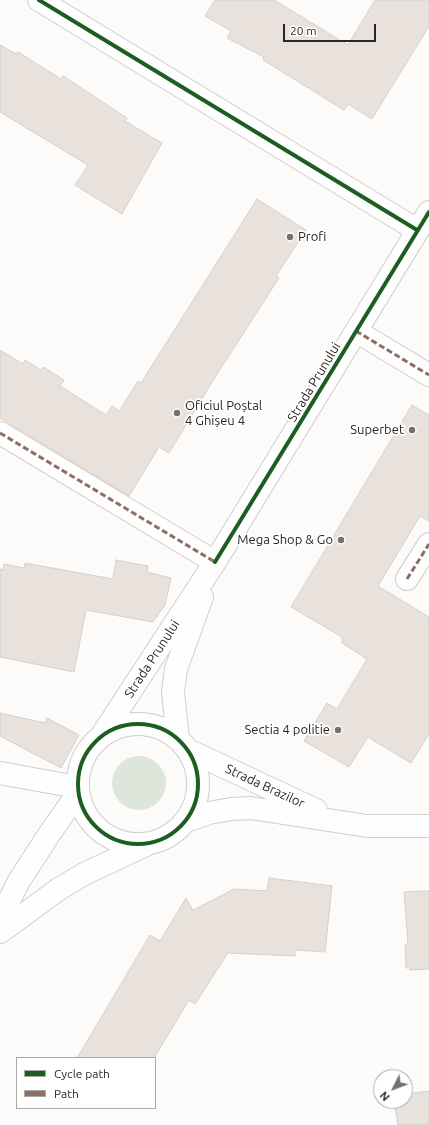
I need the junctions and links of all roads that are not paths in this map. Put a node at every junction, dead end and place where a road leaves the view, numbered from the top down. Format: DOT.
graph roads {
  1 [pos="40,0"];
  2 [pos="429,212"];
  3 [pos="418,230"];
  4 [pos="356,331"];
  5 [pos="429,375"];
  6 [pos="0,432"];
  7 [pos="429,544"];
  8 [pos="215,562"];
  9 [pos="407,579"];
  10 [pos="102,735"];
  11 [pos="183,744"];
  12 [pos="0,773"];
  13 [pos="78,790"];
  14 [pos="186,821"];
  15 [pos="341,822"];
  16 [pos="429,826"];
  17 [pos="147,844"];
  18 [pos="0,918"];
  19 [pos="0,932"];
  1 -- 3 [label="street"];
  2 -- 3 [label="street, Strada Prunului"];
  3 -- 4 [label="street, Strada Prunului"];
  4 -- 5 [label="street"];
  4 -- 8 [label="street, Strada Prunului"];
  6 -- 8 [label="street"];
  7 -- 9 [label="street"];
  8 -- 10 [label="street, Strada Prunului"];
  8 -- 11 [label="street, Strada Prunului"];
  10 -- 11 [label="street"];
  10 -- 13 [label="street"];
  11 -- 14 [label="street"];
  11 -- 15 [label="street, Strada Brazilor"];
  12 -- 13 [label="street"];
  13 -- 17 [label="street"];
  13 -- 18 [label="street"];
  14 -- 15 [label="street, Strada Brazilor"];
  14 -- 17 [label="street"];
  15 -- 16 [label="street, Strada Brazilor"];
  17 -- 19 [label="street"];
}
